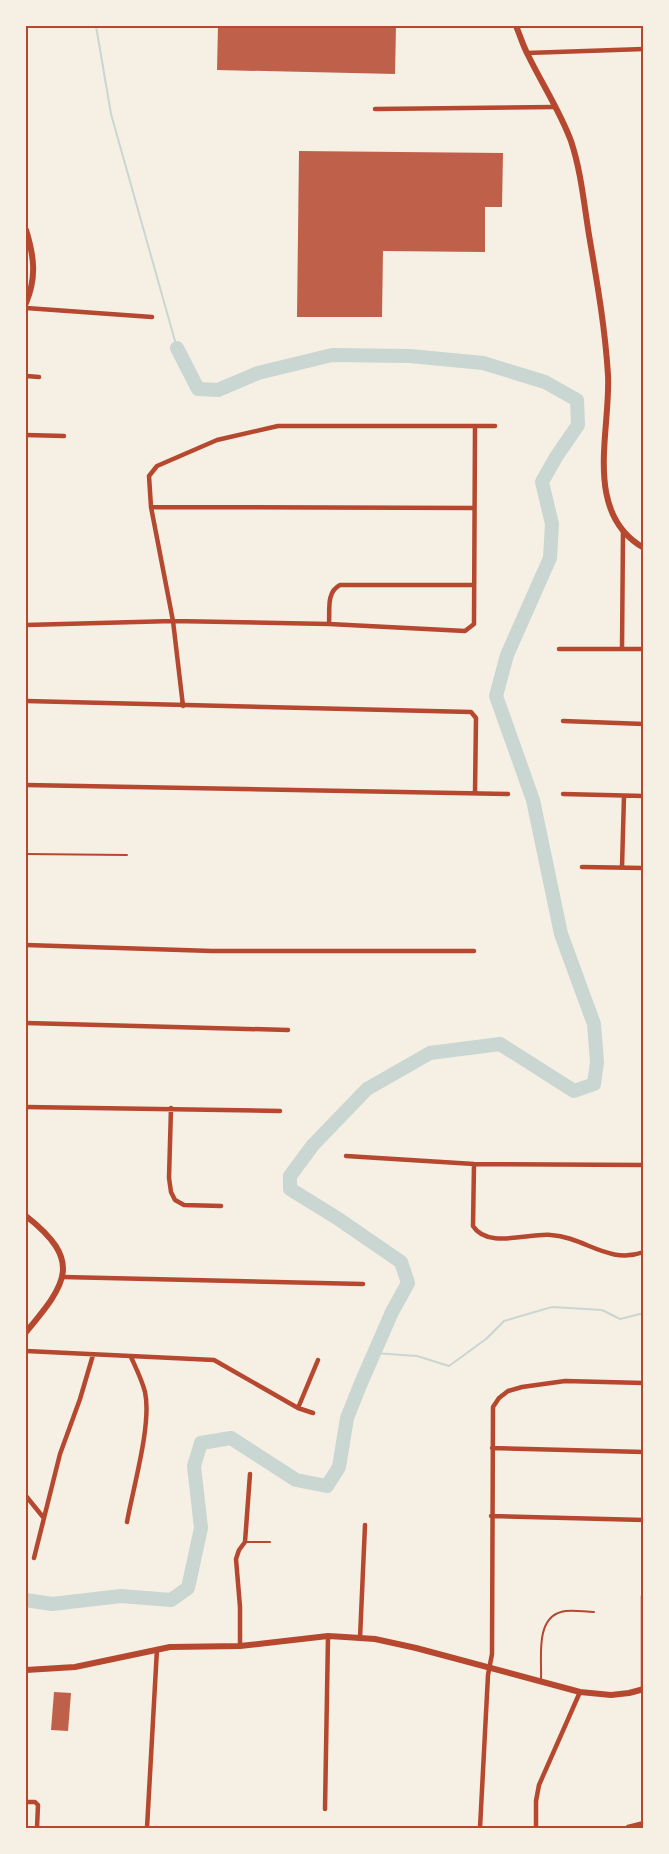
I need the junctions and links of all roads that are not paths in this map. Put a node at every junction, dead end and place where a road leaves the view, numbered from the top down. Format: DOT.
graph roads {
  1 [pos="516,26"];
  2 [pos="644,50"];
  3 [pos="527,53"];
  4 [pos="555,107"];
  5 [pos="375,109"];
  6 [pos="26,230"];
  7 [pos="27,241"];
  8 [pos="26,303"];
  9 [pos="26,308"];
  10 [pos="152,317"];
  11 [pos="26,376"];
  12 [pos="39,377"];
  13 [pos="495,426"];
  14 [pos="475,427"];
  15 [pos="26,435"];
  16 [pos="64,436"];
  17 [pos="151,507"];
  18 [pos="474,508"];
  19 [pos="623,531"];
  20 [pos="644,548"];
  21 [pos="472,585"];
  22 [pos="173,621"];
  23 [pos="329,624"];
  24 [pos="26,625"];
  25 [pos="559,649"];
  26 [pos="622,649"];
  27 [pos="644,649"];
  28 [pos="26,701"];
  29 [pos="183,706"];
  30 [pos="563,721"];
  31 [pos="644,724"];
  32 [pos="26,785"];
  33 [pos="476,793"];
  34 [pos="563,794"];
  35 [pos="508,795"];
  36 [pos="624,796"];
  37 [pos="644,796"];
  38 [pos="26,854"];
  39 [pos="126,855"];
  40 [pos="582,867"];
  41 [pos="622,867"];
  42 [pos="644,868"];
  43 [pos="26,945"];
  44 [pos="474,951"];
  45 [pos="26,1023"];
  46 [pos="288,1030"];
  47 [pos="26,1107"];
  48 [pos="171,1108"];
  49 [pos="280,1111"];
  50 [pos="346,1156"];
  51 [pos="474,1164"];
  52 [pos="644,1165"];
  53 [pos="221,1206"];
  54 [pos="26,1216"];
  55 [pos="644,1252"];
  56 [pos="63,1278"];
  57 [pos="363,1284"];
  58 [pos="26,1332"];
  59 [pos="26,1351"];
  60 [pos="93,1355"];
  61 [pos="131,1357"];
  62 [pos="318,1360"];
  63 [pos="644,1383"];
  64 [pos="298,1408"];
  65 [pos="313,1413"];
  66 [pos="492,1448"];
  67 [pos="644,1452"];
  68 [pos="250,1474"];
  69 [pos="26,1496"];
  70 [pos="492,1516"];
  71 [pos="43,1517"];
  72 [pos="644,1520"];
  73 [pos="127,1522"];
  74 [pos="365,1525"];
  75 [pos="245,1542"];
  76 [pos="270,1542"];
  77 [pos="34,1558"];
  78 [pos="643,1596"];
  79 [pos="594,1612"];
  80 [pos="328,1636"];
  81 [pos="360,1638"];
  82 [pos="240,1646"];
  83 [pos="157,1649"];
  84 [pos="490,1666"];
  85 [pos="26,1670"];
  86 [pos="541,1681"];
  87 [pos="643,1689"];
  88 [pos="580,1692"];
  89 [pos="629,1693"];
  90 [pos="644,1696"];
  91 [pos="26,1802"];
  92 [pos="325,1809"];
  93 [pos="644,1823"];
  94 [pos="628,1827"];
  95 [pos="37,1828"];
  96 [pos="147,1828"];
  97 [pos="480,1828"];
  98 [pos="536,1828"];
  1 -- 3 [label="main road"];
  2 -- 3 [label="street"];
  3 -- 4 [label="main road"];
  4 -- 5 [label="street"];
  4 -- 19 [label="main road"];
  6 -- 7 [label="main road"];
  7 -- 8 [label="main road"];
  9 -- 10 [label="street"];
  11 -- 12 [label="street"];
  13 -- 14 [label="street"];
  14 -- 17 [label="street"];
  14 -- 18 [label="street"];
  15 -- 16 [label="street"];
  17 -- 18 [label="street"];
  17 -- 22 [label="street"];
  18 -- 21 [label="street"];
  19 -- 20 [label="main road"];
  19 -- 26 [label="street"];
  21 -- 23 [label="street"];
  21 -- 23 [label="street"];
  22 -- 23 [label="street"];
  22 -- 24 [label="street"];
  22 -- 29 [label="street"];
  25 -- 26 [label="street"];
  26 -- 27 [label="street"];
  28 -- 29 [label="street"];
  29 -- 33 [label="street"];
  30 -- 31 [label="street"];
  32 -- 33 [label="street"];
  33 -- 35 [label="street"];
  34 -- 36 [label="street"];
  36 -- 37 [label="street"];
  36 -- 41 [label="street"];
  38 -- 39 [label="lane"];
  40 -- 41 [label="street"];
  41 -- 42 [label="street"];
  43 -- 44 [label="street"];
  45 -- 46 [label="street"];
  47 -- 48 [label="street"];
  48 -- 49 [label="street"];
  48 -- 53 [label="street"];
  50 -- 51 [label="street"];
  51 -- 52 [label="street"];
  51 -- 55 [label="street"];
  54 -- 56 [label="main road"];
  56 -- 57 [label="street"];
  56 -- 58 [label="main road"];
  59 -- 60 [label="street"];
  60 -- 61 [label="street"];
  60 -- 71 [label="street"];
  61 -- 64 [label="street"];
  61 -- 73 [label="street"];
  62 -- 64 [label="street"];
  63 -- 66 [label="street"];
  64 -- 65 [label="street"];
  66 -- 67 [label="street"];
  66 -- 70 [label="street"];
  68 -- 75 [label="street"];
  69 -- 71 [label="street"];
  70 -- 72 [label="street"];
  70 -- 84 [label="street"];
  71 -- 77 [label="street"];
  74 -- 81 [label="street"];
  75 -- 76 [label="lane"];
  75 -- 82 [label="street"];
  78 -- 87 [label="street"];
  79 -- 86 [label="lane"];
  80 -- 81 [label="main road"];
  80 -- 82 [label="main road"];
  80 -- 92 [label="street"];
  81 -- 84 [label="main road"];
  82 -- 83 [label="main road"];
  83 -- 85 [label="main road"];
  83 -- 96 [label="street"];
  84 -- 86 [label="main road"];
  84 -- 97 [label="street"];
  86 -- 88 [label="main road"];
  87 -- 89 [label="main road"];
  88 -- 89 [label="main road"];
  88 -- 98 [label="street"];
  89 -- 90 [label="main road"];
  91 -- 95 [label="street"];
  93 -- 94 [label="street"];
}
